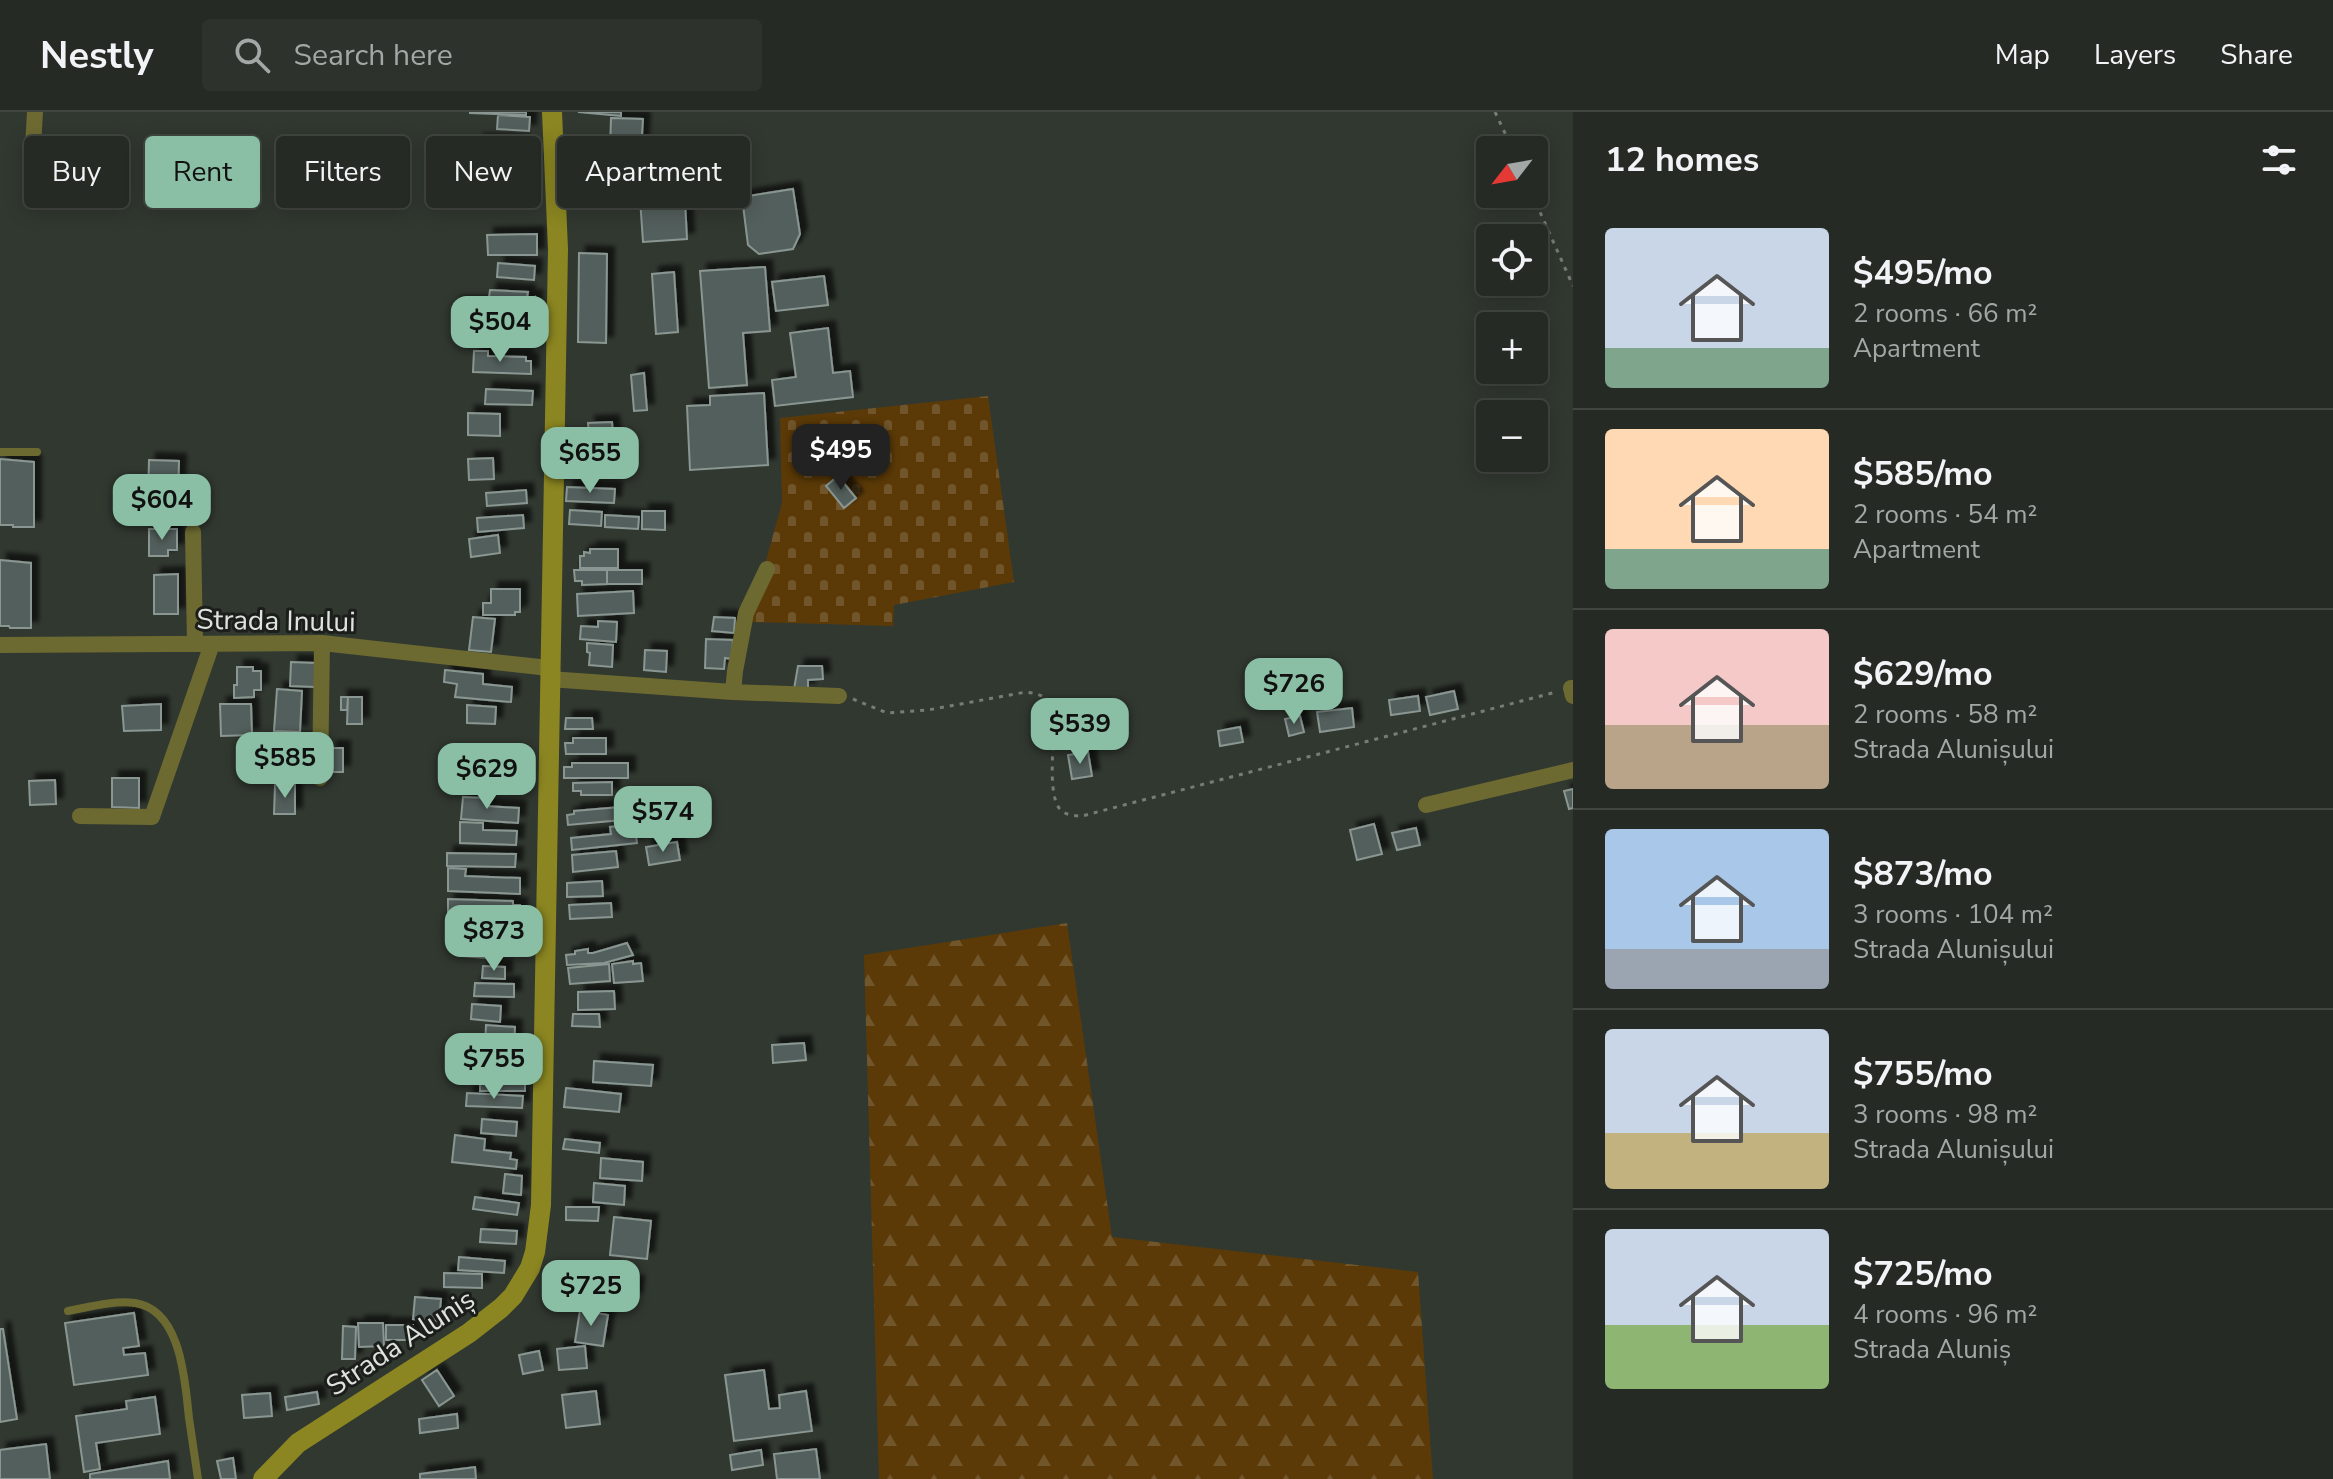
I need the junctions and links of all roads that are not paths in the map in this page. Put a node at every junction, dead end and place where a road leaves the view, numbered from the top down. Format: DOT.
graph roads {
  1 [pos="35,112"];
  2 [pos="552,112"];
  3 [pos="34,136"];
  4 [pos="0,452"];
  5 [pos="37,452"];
  6 [pos="193,532"];
  7 [pos="767,569"];
  8 [pos="322,643"];
  9 [pos="203,644"];
  10 [pos="0,645"];
  11 [pos="549,674"];
  12 [pos="733,692"];
  13 [pos="839,696"];
  14 [pos="1573,770"];
  15 [pos="320,778"];
  16 [pos="1426,805"];
  17 [pos="80,816"];
  18 [pos="68,1311"];
  19 [pos="198,1479"];
  20 [pos="263,1479"];
  1 -- 3 [label="street"];
  2 -- 11 [label="main road, Strada Aluniș"];
  4 -- 5 [label="lane"];
  6 -- 9 [label="street"];
  7 -- 12 [label="street"];
  8 -- 9 [label="street, Strada Inului"];
  8 -- 11 [label="street, Strada Inului"];
  8 -- 15 [label="street"];
  9 -- 10 [label="street, Strada Inului"];
  9 -- 17 [label="street"];
  11 -- 12 [label="street, Strada Inului"];
  11 -- 20 [label="main road, Strada Aluniș"];
  12 -- 13 [label="street, Strada Inului"];
  14 -- 16 [label="street"];
  18 -- 19 [label="lane"];
}
